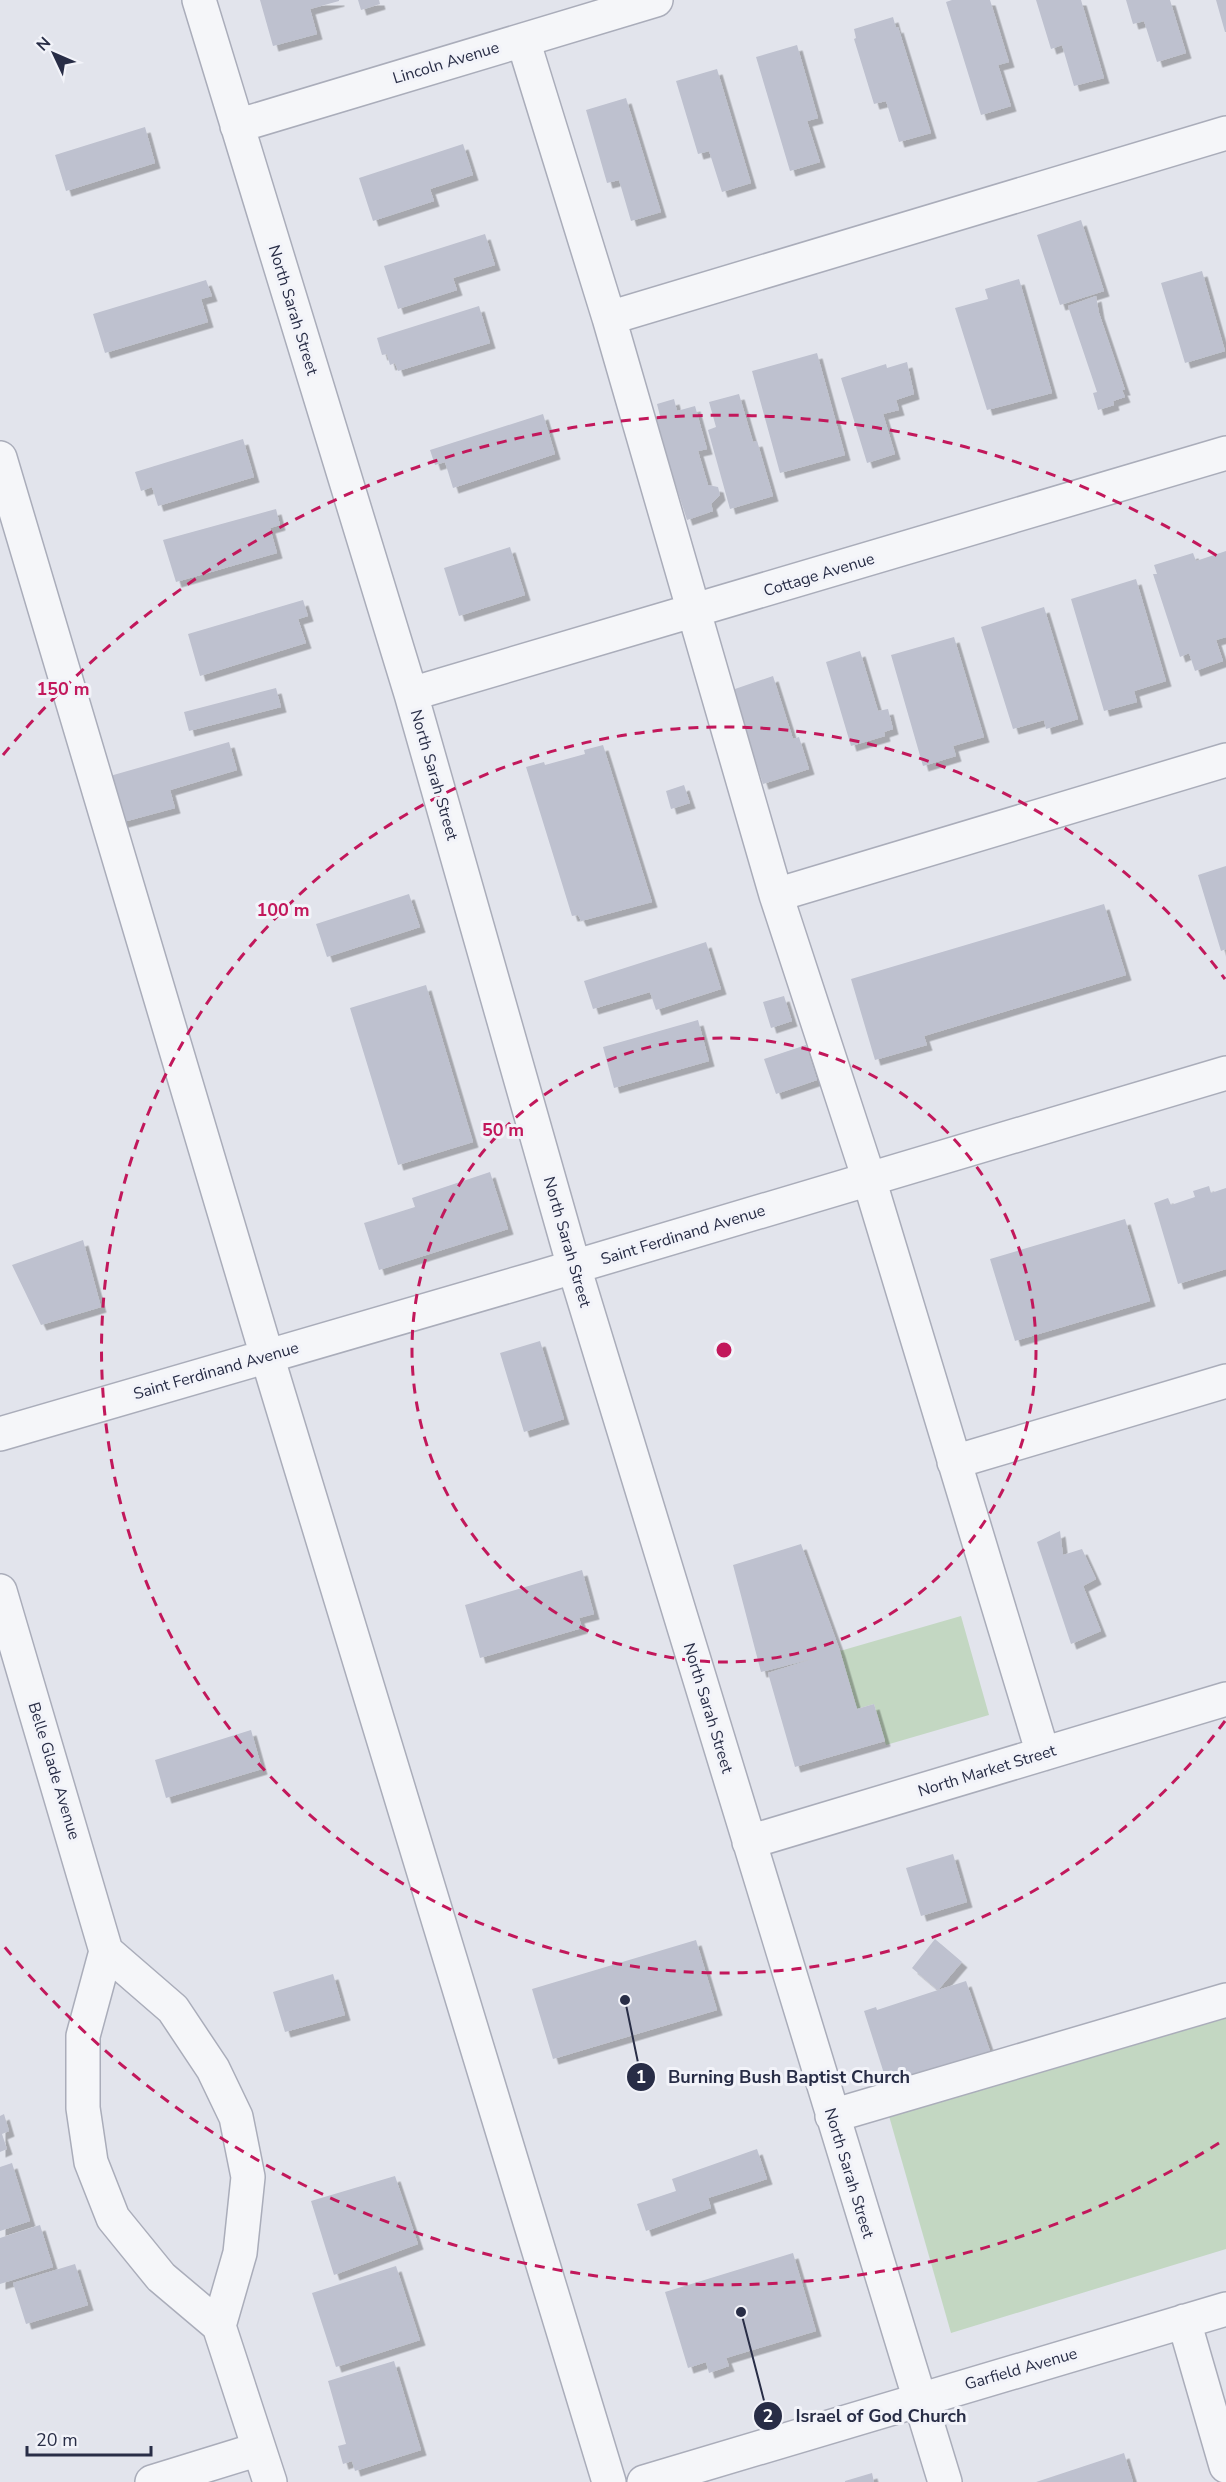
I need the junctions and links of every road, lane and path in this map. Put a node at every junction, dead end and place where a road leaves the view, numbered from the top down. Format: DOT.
graph roads {
  1 [pos="199,0"];
  2 [pos="656,0"];
  3 [pos="524,40"];
  4 [pos="237,126"];
  5 [pos="1226,133"];
  6 [pos="609,318"];
  7 [pos="1226,453"];
  8 [pos="0,458"];
  9 [pos="694,612"];
  10 [pos="411,694"];
  11 [pos="1226,760"];
  12 [pos="776,896"];
  13 [pos="1226,1073"];
  14 [pos="869,1179"];
  15 [pos="574,1267"];
  16 [pos="267,1356"];
  17 [pos="1226,1381"];
  18 [pos="0,1434"];
  19 [pos="954,1462"];
  20 [pos="0,1591"];
  21 [pos="1226,1699"];
  22 [pos="1043,1754"];
  23 [pos="749,1842"];
  24 [pos="106,1951"];
  25 [pos="1226,2000"];
  26 [pos="832,2116"];
  27 [pos="1226,2309"];
  28 [pos="1184,2321"];
  29 [pos="219,2326"];
  30 [pos="918,2400"];
  31 [pos="260,2449"];
  32 [pos="1226,2466"];
  33 [pos="152,2482"];
  34 [pos="270,2482"];
  35 [pos="609,2482"];
  36 [pos="644,2482"];
  37 [pos="945,2482"];
  1 -- 4 [label="street, North Sarah Street"];
  2 -- 3 [label="street, Lincoln Avenue"];
  3 -- 4 [label="street, Lincoln Avenue"];
  3 -- 6 [label="street"];
  4 -- 10 [label="street, North Sarah Street"];
  5 -- 6 [label="street"];
  6 -- 9 [label="street"];
  7 -- 9 [label="street, Cottage Avenue"];
  8 -- 16 [label="street"];
  9 -- 10 [label="street, Cottage Avenue"];
  9 -- 12 [label="street"];
  10 -- 15 [label="street, North Sarah Street"];
  11 -- 12 [label="street"];
  12 -- 14 [label="street"];
  13 -- 14 [label="street, Saint Ferdinand Avenue"];
  14 -- 15 [label="street, Saint Ferdinand Avenue"];
  14 -- 19 [label="street"];
  15 -- 16 [label="street, Saint Ferdinand Avenue"];
  15 -- 23 [label="street, North Sarah Street"];
  16 -- 18 [label="street, Saint Ferdinand Avenue"];
  16 -- 35 [label="street"];
  17 -- 19 [label="street"];
  19 -- 22 [label="street"];
  20 -- 24 [label="street, Belle Glade Avenue"];
  21 -- 22 [label="street, North Market Street"];
  22 -- 23 [label="street, North Market Street"];
  23 -- 26 [label="street, North Sarah Street"];
  24 -- 29 [label="street"];
  24 -- 29 [label="street"];
  25 -- 26 [label="street"];
  26 -- 30 [label="street, North Sarah Street"];
  27 -- 28 [label="street, Garfield Avenue"];
  28 -- 30 [label="street, Garfield Avenue"];
  28 -- 32 [label="street"];
  29 -- 31 [label="street"];
  30 -- 36 [label="street, Garfield Avenue"];
  30 -- 37 [label="street, North Sarah Street"];
  31 -- 33 [label="street"];
  31 -- 34 [label="street"];
}
